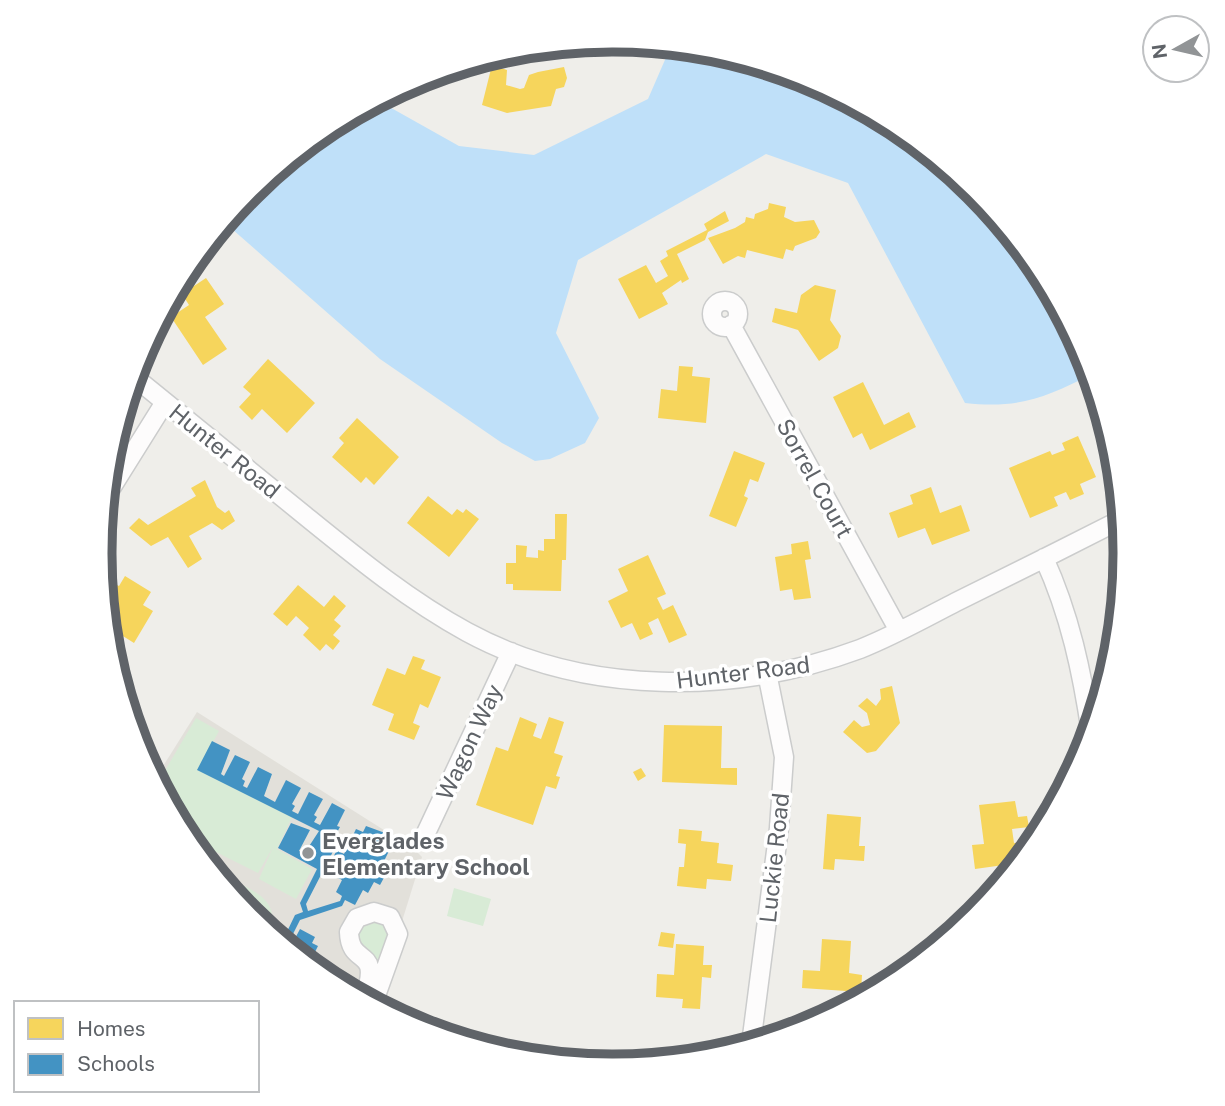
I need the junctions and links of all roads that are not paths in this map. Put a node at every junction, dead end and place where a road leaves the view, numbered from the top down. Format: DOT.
graph roads {
  1 [pos="731,325"];
  2 [pos="142,383"];
  3 [pos="165,402"];
  4 [pos="118,477"];
  5 [pos="1112,524"];
  6 [pos="1044,558"];
  7 [pos="899,631"];
  8 [pos="511,652"];
  9 [pos="767,673"];
  10 [pos="1088,709"];
  11 [pos="426,833"];
  12 [pos="367,989"];
  13 [pos="377,994"];
  14 [pos="752,1033"];
  1 -- 7 [label="street, Sorrel Court"];
  2 -- 3 [label="street, Hunter Road"];
  3 -- 4 [label="street"];
  3 -- 8 [label="street, Hunter Road"];
  5 -- 6 [label="street, Hunter Road"];
  6 -- 7 [label="street, Hunter Road"];
  6 -- 10 [label="street"];
  7 -- 9 [label="street, Hunter Road"];
  8 -- 9 [label="street, Hunter Road"];
  8 -- 11 [label="street, Wagon Way"];
  9 -- 14 [label="street, Luckie Road"];
  12 -- 13 [label="street"];
}
